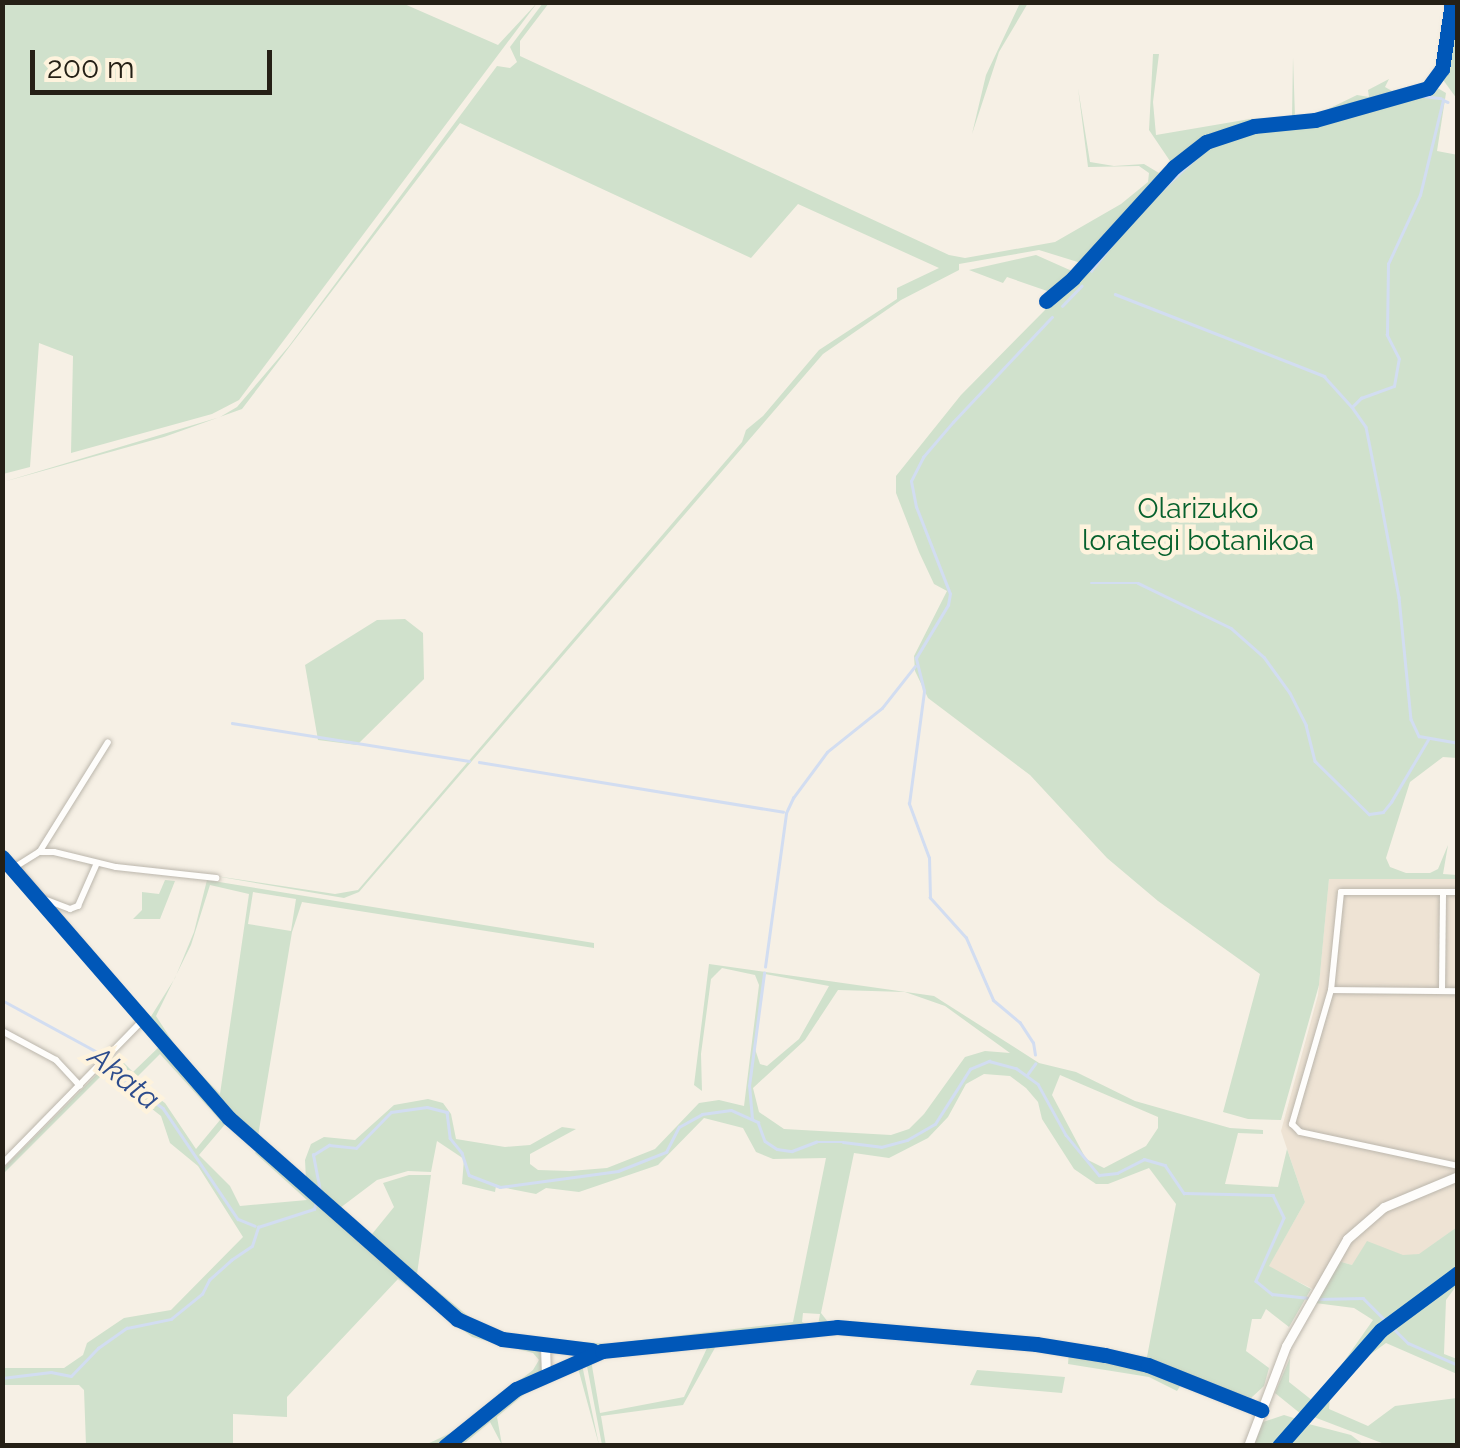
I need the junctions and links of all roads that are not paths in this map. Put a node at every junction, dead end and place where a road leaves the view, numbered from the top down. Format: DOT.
graph roads {
  1 [pos="1452,2"];
  2 [pos="1046,300"];
  3 [pos="108,742"];
  4 [pos="39,852"];
  5 [pos="2,857"];
  6 [pos="97,863"];
  7 [pos="16,867"];
  8 [pos="216,878"];
  9 [pos="1443,892"];
  10 [pos="1458,892"];
  11 [pos="40,898"];
  12 [pos="1330,990"];
  13 [pos="1442,990"];
  14 [pos="1458,991"];
  15 [pos="143,1020"];
  16 [pos="2,1031"];
  17 [pos="165,1046"];
  18 [pos="80,1086"];
  19 [pos="2,1164"];
  20 [pos="1458,1166"];
  21 [pos="1458,1176"];
  22 [pos="544,1346"];
  23 [pos="602,1352"];
  24 [pos="546,1373"];
  25 [pos="1261,1410"];
  26 [pos="444,1446"];
  27 [pos="1248,1446"];
  1 -- 2 [label="street"];
  3 -- 4 [label="street"];
  4 -- 6 [label="street"];
  4 -- 7 [label="street"];
  5 -- 7 [label="street"];
  6 -- 8 [label="street"];
  6 -- 11 [label="street"];
  7 -- 11 [label="street"];
  9 -- 10 [label="street"];
  9 -- 12 [label="street"];
  9 -- 13 [label="street"];
  11 -- 15 [label="street"];
  12 -- 13 [label="street"];
  12 -- 20 [label="street"];
  13 -- 14 [label="street"];
  15 -- 17 [label="street"];
  15 -- 18 [label="street"];
  16 -- 18 [label="street"];
  17 -- 22 [label="street"];
  18 -- 19 [label="street"];
  21 -- 25 [label="street"];
  22 -- 23 [label="street"];
  22 -- 24 [label="street"];
  23 -- 24 [label="street"];
  23 -- 25 [label="street"];
  24 -- 26 [label="street"];
  25 -- 27 [label="street"];
}
